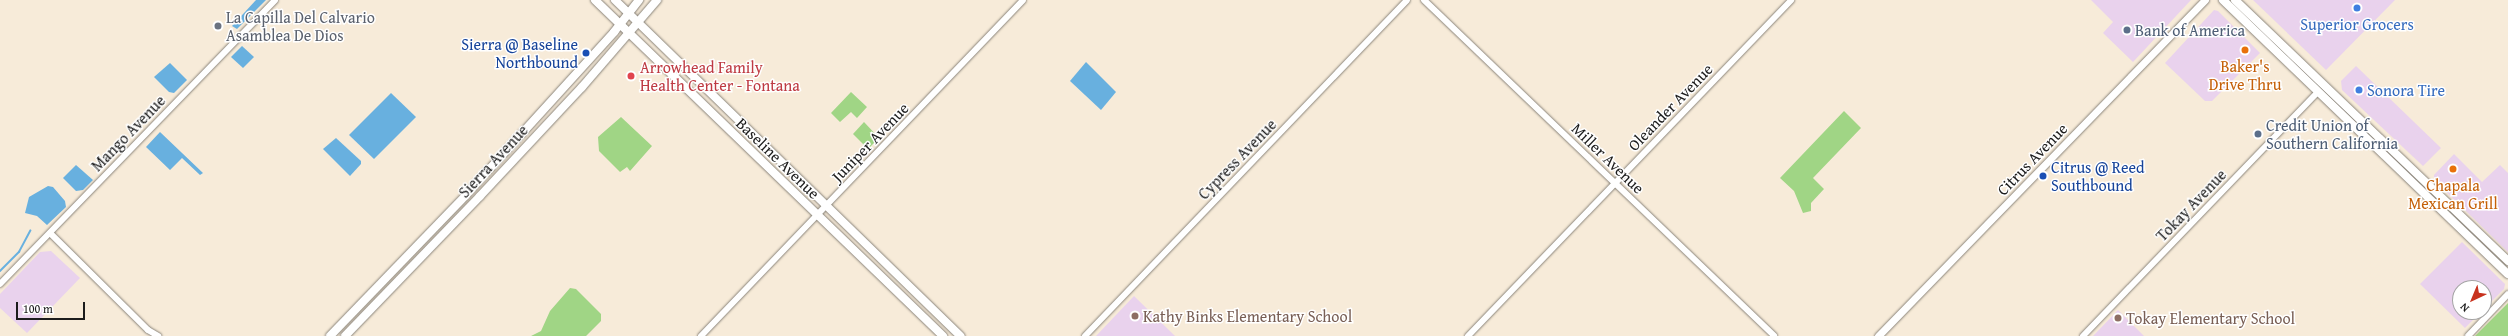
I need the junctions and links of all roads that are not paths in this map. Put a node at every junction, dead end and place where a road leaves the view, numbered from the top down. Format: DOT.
graph roads {
  1 [pos="275,0"];
  2 [pos="595,0"];
  3 [pos="615,0"];
  4 [pos="639,0"];
  5 [pos="656,0"];
  6 [pos="1024,0"];
  7 [pos="1407,0"];
  8 [pos="1424,0"];
  9 [pos="1791,0"];
  10 [pos="2205,0"];
  11 [pos="2223,0"];
  12 [pos="2235,0"];
  13 [pos="629,14"];
  14 [pos="638,22"];
  15 [pos="620,25"];
  16 [pos="628,33"];
  17 [pos="2318,92"];
  18 [pos="1615,183"];
  19 [pos="826,206"];
  20 [pos="817,215"];
  21 [pos="50,234"];
  22 [pos="2508,261"];
  23 [pos="2508,274"];
  24 [pos="0,284"];
  25 [pos="2508,294"];
  26 [pos="150,333"];
  27 [pos="158,336"];
  28 [pos="330,336"];
  29 [pos="345,336"];
  30 [pos="701,336"];
  31 [pos="943,336"];
  32 [pos="960,336"];
  33 [pos="1085,336"];
  34 [pos="1468,336"];
  35 [pos="1774,336"];
  36 [pos="1878,336"];
  37 [pos="2083,336"];
  38 [pos="2468,336"];
  1 -- 21 [label="street, Mango Avenue"];
  2 -- 15 [label="main road, Baseline Avenue"];
  3 -- 13 [label="main road, Baseline Avenue"];
  4 -- 13 [label="main road, Sierra Avenue"];
  5 -- 14 [label="main road, Sierra Avenue"];
  6 -- 19 [label="street, Juniper Avenue"];
  7 -- 33 [label="street, Cypress Avenue"];
  8 -- 18 [label="street, Miller Avenue"];
  9 -- 18 [label="street, Oleander Avenue"];
  10 -- 36 [label="main road, Citrus Avenue"];
  11 -- 17 [label="main road"];
  12 -- 22 [label="main road"];
  13 -- 14 [label="main road, Baseline Avenue"];
  13 -- 15 [label="main road, Sierra Avenue"];
  14 -- 16 [label="main road, Sierra Avenue"];
  14 -- 19 [label="main road, Baseline Avenue"];
  15 -- 16 [label="main road, Baseline Avenue"];
  15 -- 28 [label="main road, Sierra Avenue"];
  16 -- 20 [label="main road, Baseline Avenue"];
  16 -- 29 [label="main road, Sierra Avenue"];
  17 -- 23 [label="main road"];
  17 -- 37 [label="street, Tokay Avenue"];
  18 -- 34 [label="street, Oleander Avenue"];
  18 -- 35 [label="street, Miller Avenue"];
  19 -- 20 [label="street, Juniper Avenue"];
  19 -- 32 [label="main road, Baseline Avenue"];
  20 -- 30 [label="street, Juniper Avenue"];
  20 -- 31 [label="main road, Baseline Avenue"];
  21 -- 24 [label="street, Mango Avenue"];
  21 -- 26 [label="street"];
  25 -- 38 [label="street"];
  26 -- 27 [label="street"];
}
